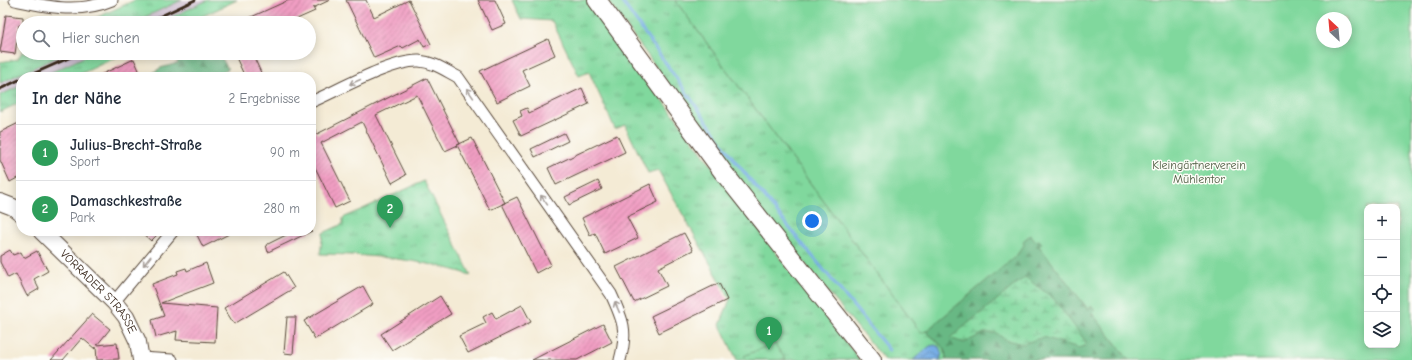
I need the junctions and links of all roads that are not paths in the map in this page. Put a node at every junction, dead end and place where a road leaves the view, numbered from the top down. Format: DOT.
graph roads {
  1 [pos="15,0"];
  2 [pos="112,0"];
  3 [pos="597,0"];
  4 [pos="316,100"];
  5 [pos="0,202"];
  6 [pos="16,209"];
  7 [pos="46,236"];
  8 [pos="168,236"];
  9 [pos="114,302"];
  10 [pos="141,359"];
  11 [pos="172,360"];
  12 [pos="620,360"];
  13 [pos="872,360"];
  1 -- 2 [label="street"];
  3 -- 13 [label="main road"];
  12 -- 4 [label="street, one-way"];
  5 -- 6 [label="street"];
  7 -- 9 [label="street, VORRADER STRASSE"];
  8 -- 9 [label="street, one-way"];
  9 -- 10 [label="street, VORRADER STRASSE"];
  10 -- 11 [label="street"];
}
